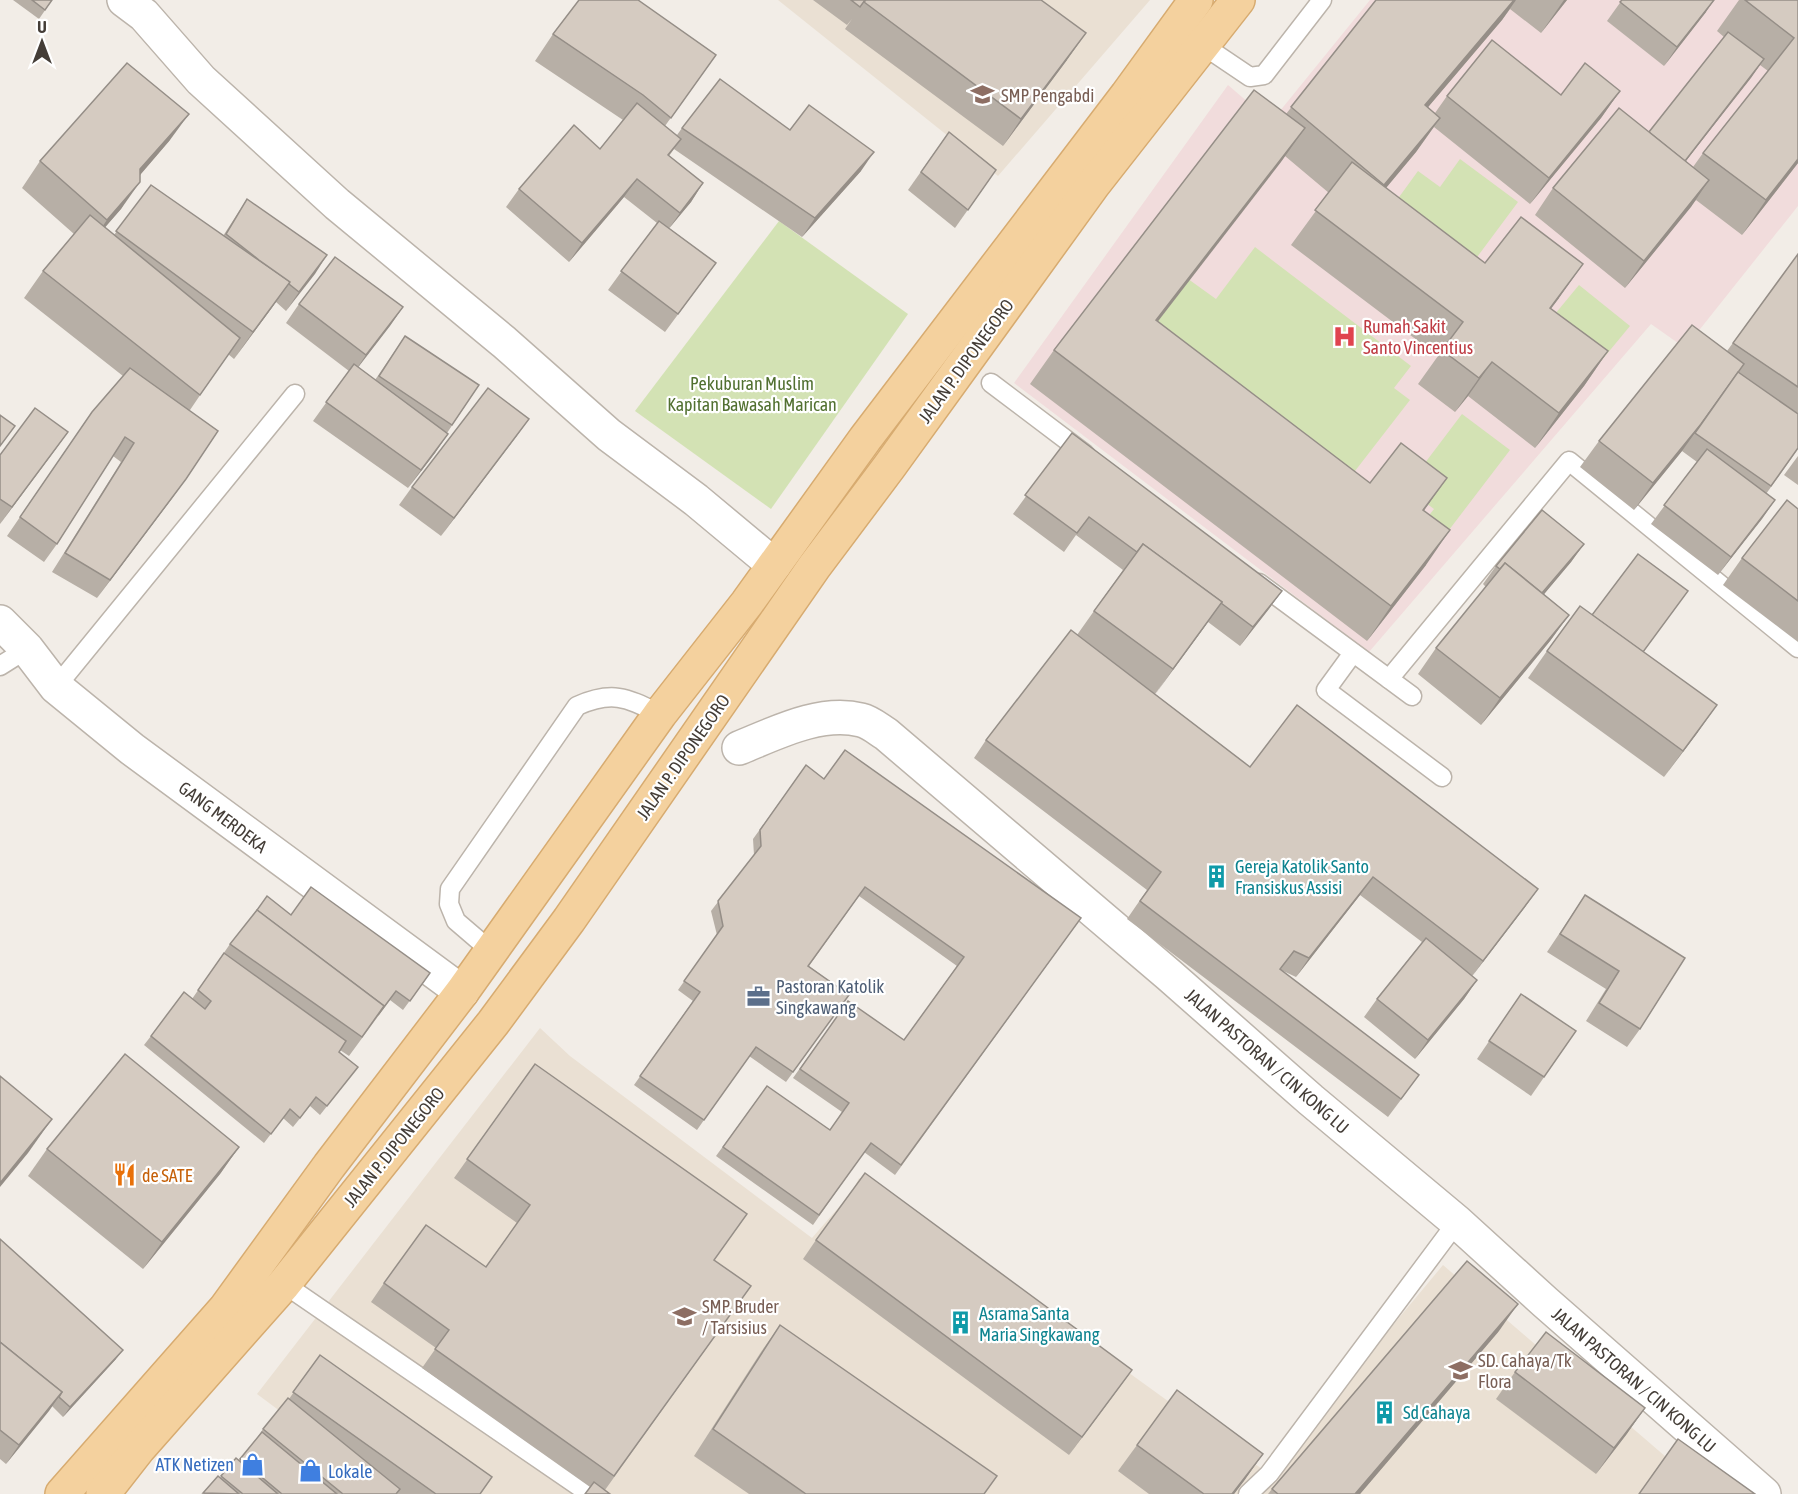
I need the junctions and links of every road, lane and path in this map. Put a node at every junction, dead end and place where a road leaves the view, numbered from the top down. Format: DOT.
graph roads {
  1 [pos="124,0"];
  2 [pos="1196,0"];
  3 [pos="1238,0"];
  4 [pos="1322,0"];
  5 [pos="1204,46"];
  6 [pos="991,383"];
  7 [pos="295,394"];
  8 [pos="1096,462"];
  9 [pos="774,565"];
  10 [pos="1248,575"];
  11 [pos="0,622"];
  12 [pos="1798,648"];
  13 [pos="1353,653"];
  14 [pos="13,658"];
  15 [pos="1389,679"];
  16 [pos="56,687"];
  17 [pos="1412,696"];
  18 [pos="660,714"];
  19 [pos="739,748"];
  20 [pos="1442,777"];
  21 [pos="532,896"];
  22 [pos="569,920"];
  23 [pos="491,951"];
  24 [pos="462,992"];
  25 [pos="1457,1222"];
  26 [pos="284,1284"];
  27 [pos="62,1494"];
  28 [pos="103,1494"];
  29 [pos="590,1494"];
  30 [pos="1248,1494"];
  31 [pos="1764,1494"];
  1 -- 9 [label="street"];
  2 -- 9 [label="main road, JALAN P. DIPONEGORO"];
  3 -- 5 [label="main road, JALAN P. DIPONEGORO"];
  4 -- 5 [label="lane"];
  5 -- 22 [label="main road, JALAN P. DIPONEGORO"];
  6 -- 8 [label="lane"];
  7 -- 16 [label="lane"];
  9 -- 18 [label="main road, JALAN P. DIPONEGORO"];
  10 -- 13 [label="lane"];
  11 -- 14 [label="street, GANG MERDEKA"];
  12 -- 15 [label="lane"];
  13 -- 15 [label="lane"];
  13 -- 20 [label="lane"];
  14 -- 16 [label="street, GANG MERDEKA"];
  15 -- 17 [label="lane"];
  16 -- 24 [label="street, GANG MERDEKA"];
  18 -- 21 [label="main road, JALAN P. DIPONEGORO"];
  18 -- 23 [label="lane"];
  19 -- 25 [label="street, JALAN PASTORAN / CIN KONG LU"];
  21 -- 22 [label="main road"];
  21 -- 23 [label="main road, JALAN P. DIPONEGORO"];
  22 -- 26 [label="main road, JALAN P. DIPONEGORO"];
  23 -- 24 [label="main road, JALAN P. DIPONEGORO"];
  24 -- 27 [label="main road, JALAN P. DIPONEGORO"];
  25 -- 30 [label="lane"];
  25 -- 31 [label="street, JALAN PASTORAN / CIN KONG LU"];
  26 -- 28 [label="main road, JALAN P. DIPONEGORO"];
  26 -- 29 [label="lane"];
}
